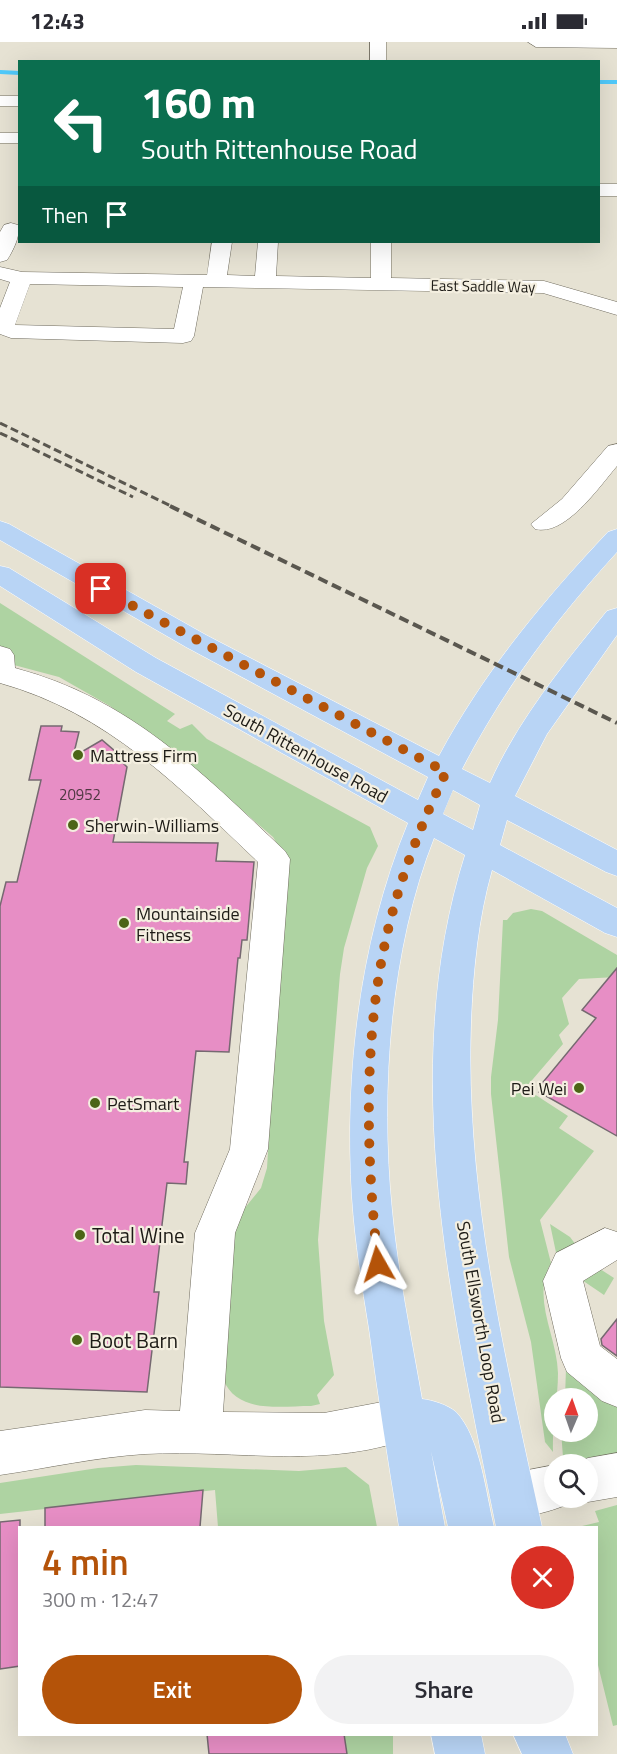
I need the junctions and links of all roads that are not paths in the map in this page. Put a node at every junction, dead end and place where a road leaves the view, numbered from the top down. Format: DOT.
graph roads {
  1 [pos="378,42"];
  2 [pos="536,42"];
  3 [pos="617,43"];
  4 [pos="378,60"];
  5 [pos="0,101"];
  6 [pos="18,101"];
  7 [pos="0,138"];
  8 [pos="18,138"];
  9 [pos="600,190"];
  10 [pos="617,190"];
  11 [pos="10,229"];
  12 [pos="222,243"];
  13 [pos="268,243"];
  14 [pos="381,243"];
  15 [pos="0,255"];
  16 [pos="0,273"];
  17 [pos="22,278"];
  18 [pos="205,282"];
  19 [pos="265,283"];
  20 [pos="381,285"];
  21 [pos="617,309"];
  22 [pos="1,327"];
  23 [pos="617,451"];
  24 [pos="544,524"];
  25 [pos="0,529"];
  26 [pos="617,537"];
  27 [pos="0,574"];
  28 [pos="617,617"];
  29 [pos="1,664"];
  30 [pos="446,772"];
  31 [pos="498,800"];
  32 [pos="424,818"];
  33 [pos="481,850"];
  34 [pos="617,864"];
  35 [pos="617,924"];
  36 [pos="606,1246"];
  37 [pos="617,1386"];
  38 [pos="404,1420"];
  39 [pos="200,1431"];
  40 [pos="0,1453"];
  41 [pos="617,1475"];
  42 [pos="598,1478"];
  43 [pos="544,1494"];
  44 [pos="516,1511"];
  45 [pos="422,1526"];
  46 [pos="471,1526"];
  47 [pos="539,1736"];
  48 [pos="562,1736"];
  49 [pos="548,1754"];
  50 [pos="566,1754"];
  1 -- 4 [label="street"];
  2 -- 3 [label="street"];
  5 -- 6 [label="street"];
  7 -- 8 [label="street"];
  9 -- 10 [label="street"];
  11 -- 15 [label="street"];
  12 -- 18 [label="street"];
  13 -- 19 [label="street"];
  14 -- 20 [label="street"];
  16 -- 17 [label="street, East Saddle Way"];
  17 -- 18 [label="street, East Saddle Way"];
  17 -- 22 [label="street"];
  18 -- 19 [label="street, East Saddle Way"];
  18 -- 22 [label="street"];
  19 -- 20 [label="street, East Saddle Way"];
  20 -- 21 [label="street, East Saddle Way"];
  23 -- 24 [label="street"];
  25 -- 30 [label="main road"];
  26 -- 30 [label="main road"];
  27 -- 32 [label="main road, South Rittenhouse Road"];
  28 -- 31 [label="main road, South Ellsworth Loop Road"];
  29 -- 39 [label="street"];
  30 -- 31 [label="main road"];
  30 -- 32 [label="main road"];
  31 -- 33 [label="main road, South Ellsworth Loop Road"];
  31 -- 34 [label="main road"];
  32 -- 33 [label="main road, South Rittenhouse Road"];
  32 -- 38 [label="main road"];
  33 -- 35 [label="main road, South Rittenhouse Road"];
  33 -- 44 [label="main road, South Ellsworth Loop Road"];
  36 -- 37 [label="street"];
  38 -- 39 [label="street"];
  38 -- 45 [label="main road"];
  38 -- 46 [label="main road"];
  39 -- 40 [label="street"];
  41 -- 42 [label="street"];
  43 -- 44 [label="street"];
  47 -- 49 [label="main road"];
  48 -- 50 [label="main road"];
}
